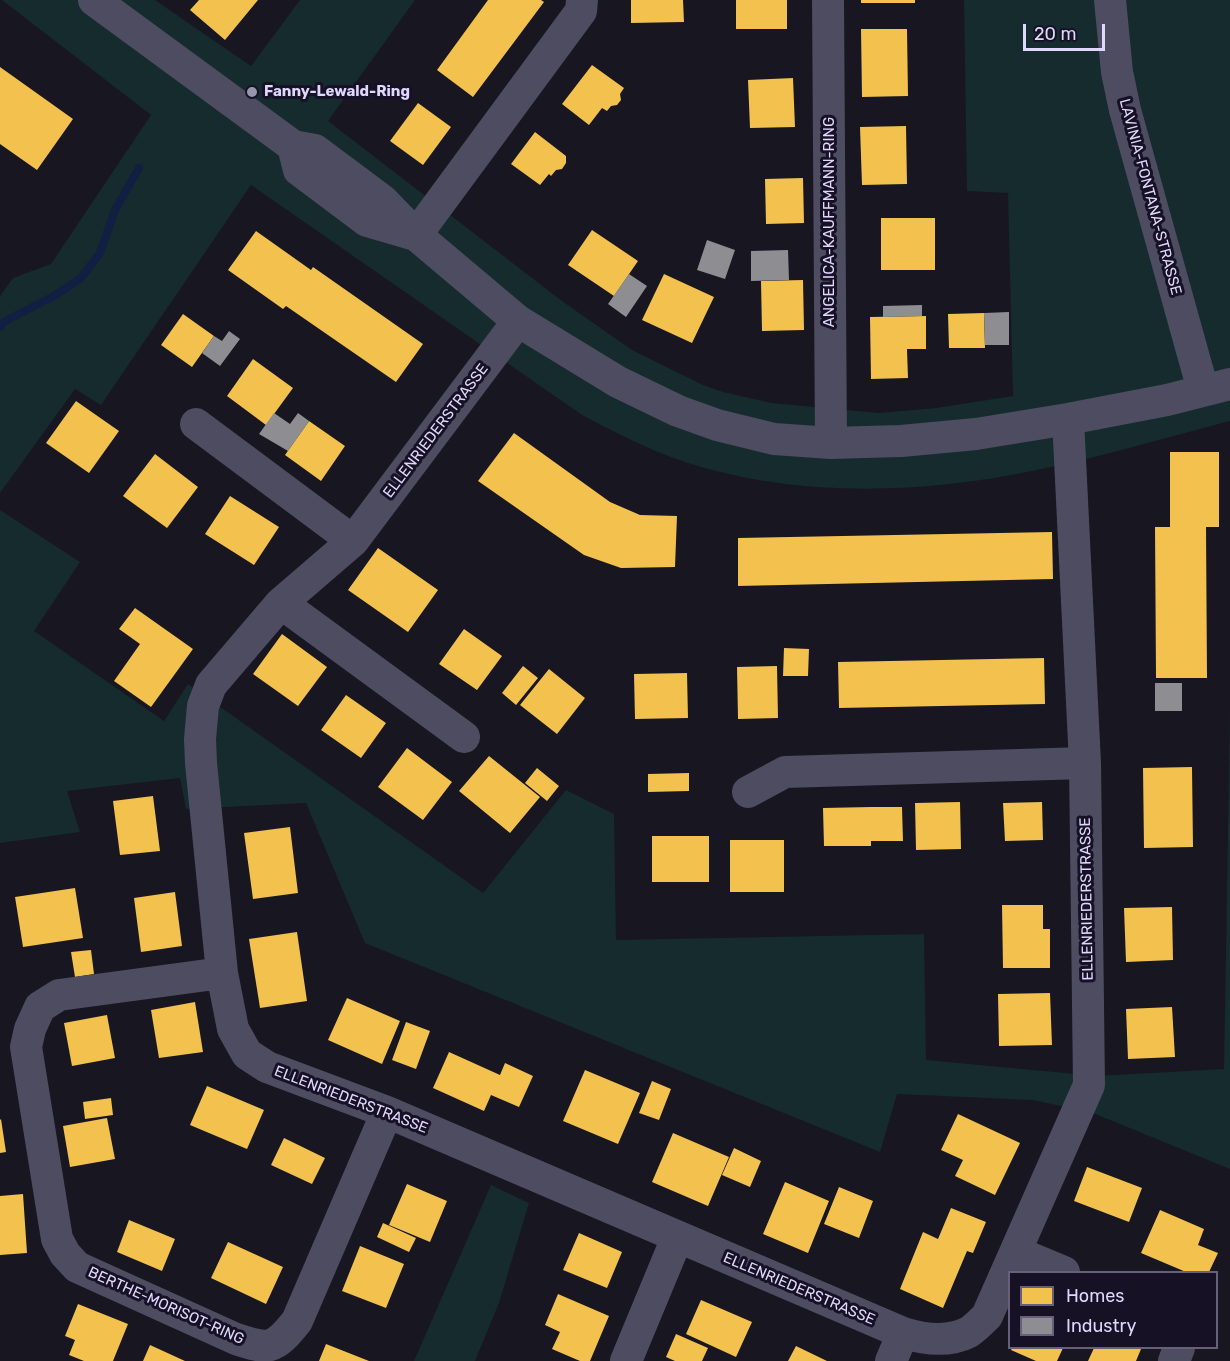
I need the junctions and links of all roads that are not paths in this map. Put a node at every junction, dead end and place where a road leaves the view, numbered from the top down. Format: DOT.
graph roads {
  1 [pos="94,0"];
  2 [pos="582,0"];
  3 [pos="828,0"];
  4 [pos="1110,0"];
  5 [pos="133,11"];
  6 [pos="416,235"];
  7 [pos="518,321"];
  8 [pos="1217,387"];
  9 [pos="1068,419"];
  10 [pos="196,424"];
  11 [pos="831,443"];
  12 [pos="353,541"];
  13 [pos="281,603"];
  14 [pos="464,737"];
  15 [pos="1085,763"];
  16 [pos="747,792"];
  17 [pos="222,973"];
  18 [pos="387,1112"];
  19 [pos="677,1238"];
  20 [pos="1016,1252"];
  21 [pos="1062,1271"];
  22 [pos="897,1347"];
  23 [pos="626,1361"];
  1 -- 5 [label="street"];
  2 -- 6 [label="street"];
  3 -- 11 [label="street, ANGELICA-KAUFFMANN-RING"];
  4 -- 8 [label="street, LAVINIA-FONTANA-STRASSE"];
  5 -- 6 [label="street"];
  6 -- 7 [label="street"];
  7 -- 11 [label="street"];
  7 -- 12 [label="street, ELLENRIEDERSTRASSE"];
  8 -- 9 [label="street"];
  9 -- 11 [label="street"];
  9 -- 15 [label="street, ELLENRIEDERSTRASSE"];
  10 -- 12 [label="street"];
  12 -- 13 [label="street, ELLENRIEDERSTRASSE"];
  13 -- 14 [label="street"];
  13 -- 17 [label="street, ELLENRIEDERSTRASSE"];
  15 -- 16 [label="street"];
  15 -- 20 [label="street, ELLENRIEDERSTRASSE"];
  17 -- 18 [label="street, ELLENRIEDERSTRASSE"];
  17 -- 18 [label="street, BERTHE-MORISOT-RING"];
  18 -- 19 [label="street, ELLENRIEDERSTRASSE"];
  19 -- 22 [label="street, ELLENRIEDERSTRASSE"];
  19 -- 23 [label="street"];
  20 -- 21 [label="street"];
  20 -- 22 [label="street, ELLENRIEDERSTRASSE"];
}
